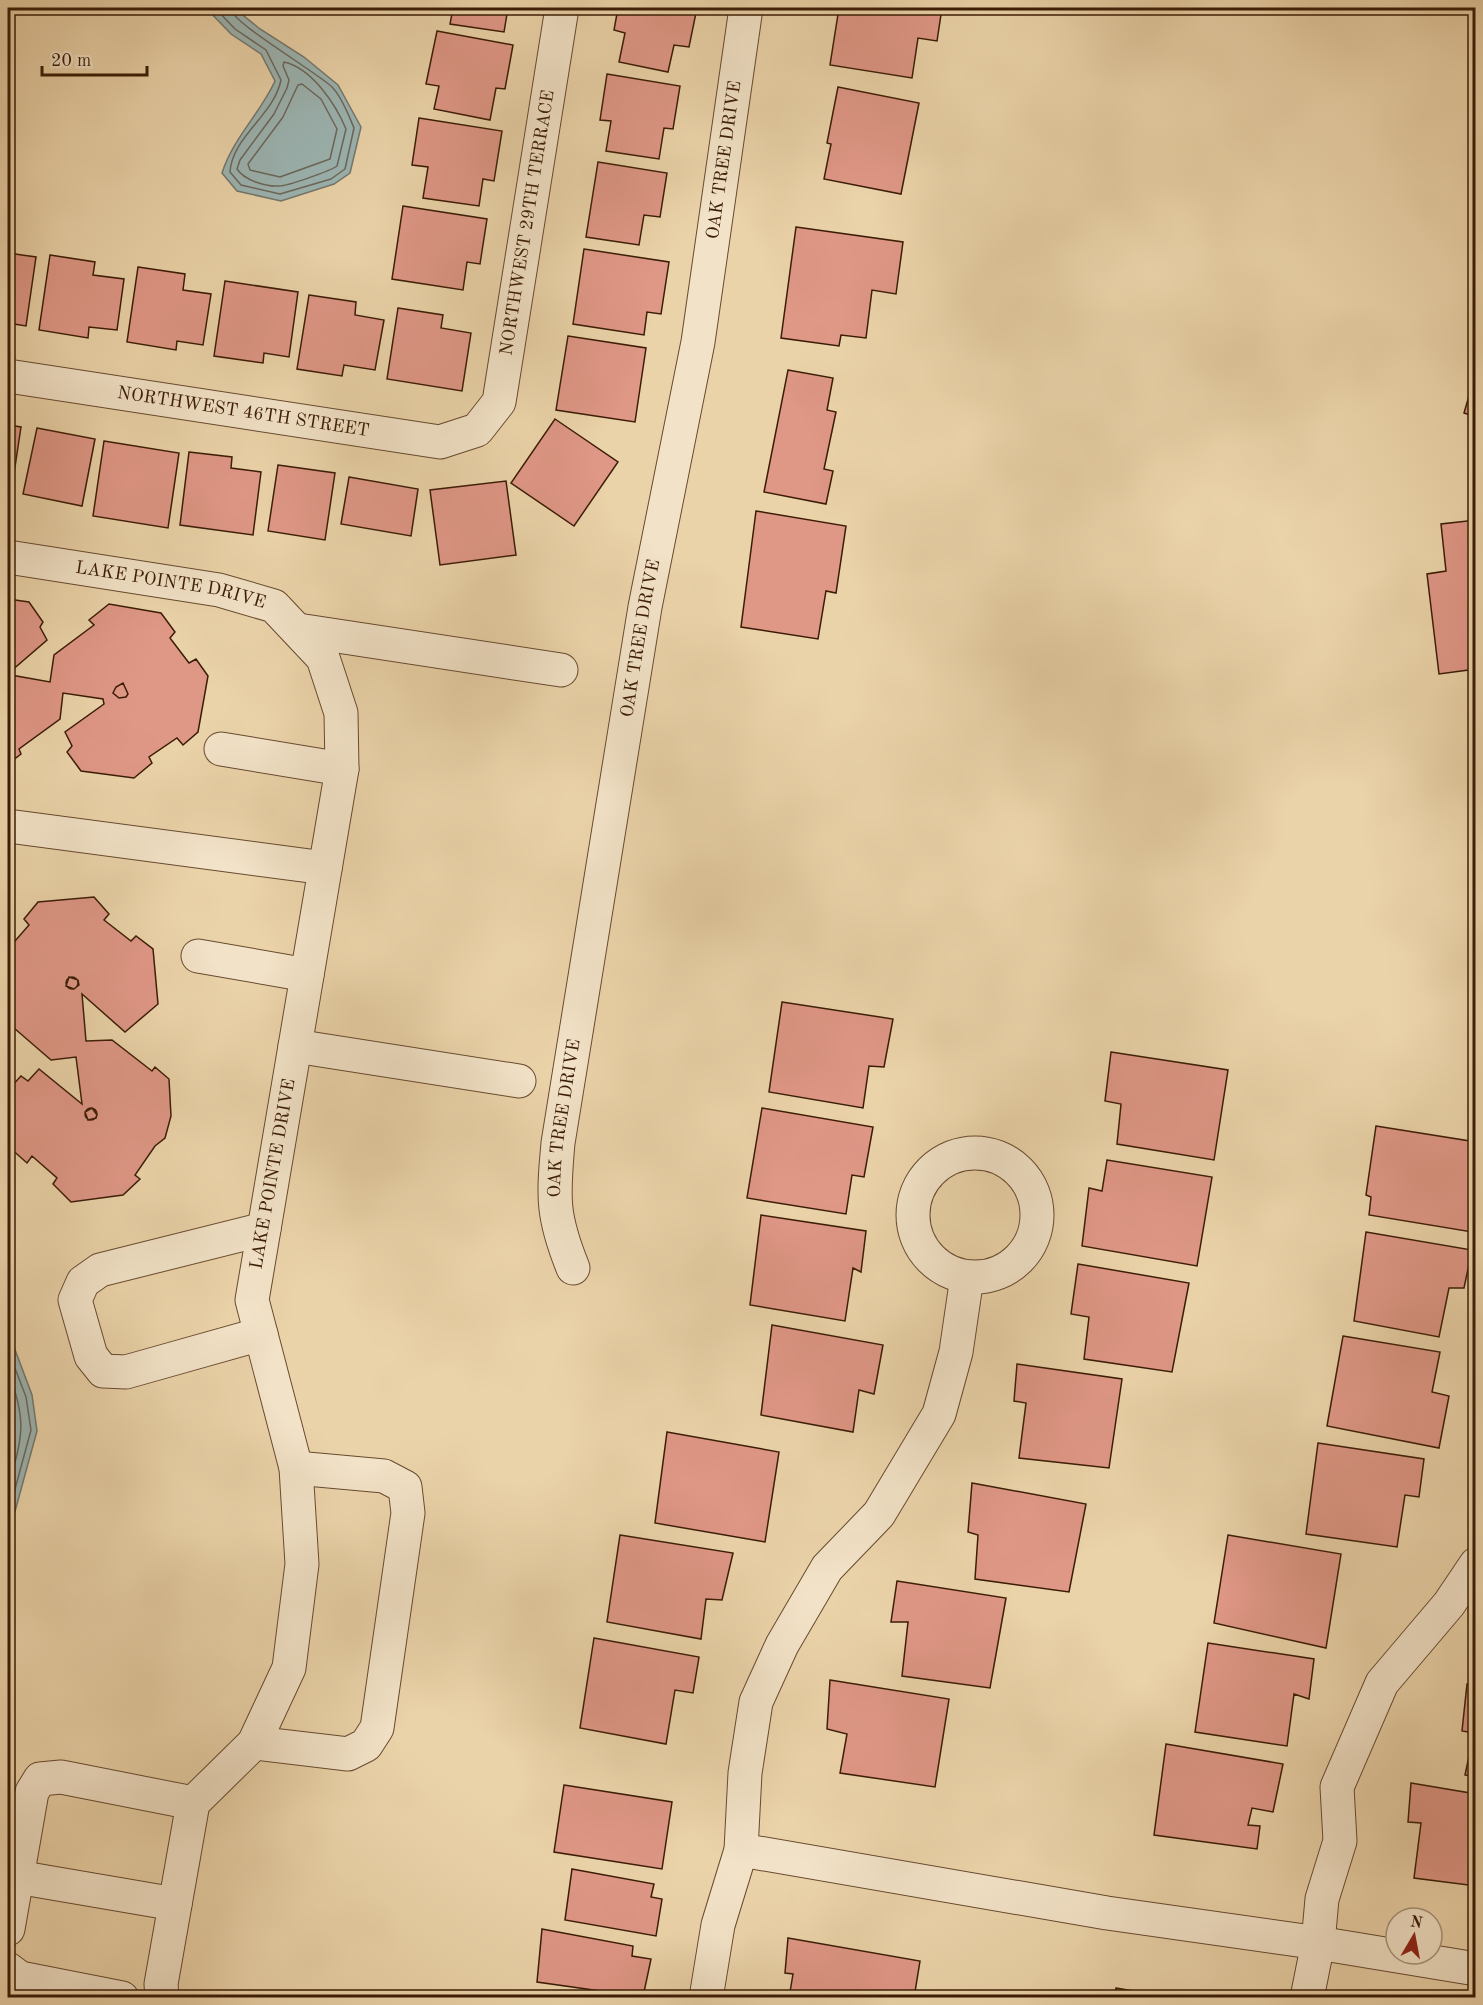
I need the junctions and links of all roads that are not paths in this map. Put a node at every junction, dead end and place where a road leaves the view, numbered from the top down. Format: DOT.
graph roads {
  1 [pos="562,8"];
  2 [pos="746,8"];
  3 [pos="8,376"];
  4 [pos="477,430"];
  5 [pos="8,557"];
  6 [pos="298,630"];
  7 [pos="561,670"];
  8 [pos="221,749"];
  9 [pos="342,769"];
  10 [pos="8,826"];
  11 [pos="325,868"];
  12 [pos="198,956"];
  13 [pos="307,975"];
  14 [pos="295,1046"];
  15 [pos="519,1081"];
  16 [pos="264,1229"];
  17 [pos="573,1268"];
  18 [pos="967,1277"];
  19 [pos="261,1334"];
  20 [pos="296,1468"];
  21 [pos="1476,1564"];
  22 [pos="254,1743"];
  23 [pos="193,1803"];
  24 [pos="741,1850"];
  25 [pos="17,1877"];
  26 [pos="175,1904"];
  27 [pos="8,1929"];
  28 [pos="1318,1943"];
  29 [pos="8,1969"];
  30 [pos="1476,1969"];
  31 [pos="122,1998"];
  32 [pos="162,1998"];
  33 [pos="706,1998"];
  34 [pos="1306,1998"];
  1 -- 4 [label="street, NORTHWEST 29TH TERRACE"];
  2 -- 17 [label="street, OAK TREE DRIVE"];
  3 -- 4 [label="street, NORTHWEST 46TH STREET"];
  5 -- 6 [label="street, LAKE POINTE DRIVE"];
  6 -- 7 [label="street"];
  6 -- 9 [label="street, LAKE POINTE DRIVE"];
  8 -- 9 [label="street"];
  9 -- 11 [label="street, LAKE POINTE DRIVE"];
  10 -- 11 [label="street"];
  11 -- 13 [label="street, LAKE POINTE DRIVE"];
  12 -- 13 [label="street"];
  13 -- 14 [label="street, LAKE POINTE DRIVE"];
  14 -- 15 [label="street"];
  14 -- 16 [label="street, LAKE POINTE DRIVE"];
  16 -- 19 [label="street, LAKE POINTE DRIVE"];
  16 -- 19 [label="street"];
  18 -- 24 [label="street"];
  19 -- 20 [label="street, LAKE POINTE DRIVE"];
  20 -- 22 [label="street, LAKE POINTE DRIVE"];
  20 -- 22 [label="street"];
  21 -- 28 [label="street"];
  22 -- 23 [label="street, LAKE POINTE DRIVE"];
  23 -- 25 [label="street"];
  23 -- 26 [label="street"];
  24 -- 28 [label="street"];
  24 -- 33 [label="street"];
  25 -- 26 [label="street"];
  25 -- 27 [label="street"];
  26 -- 32 [label="street"];
  28 -- 30 [label="street"];
  28 -- 34 [label="street"];
  29 -- 31 [label="street"];
}
